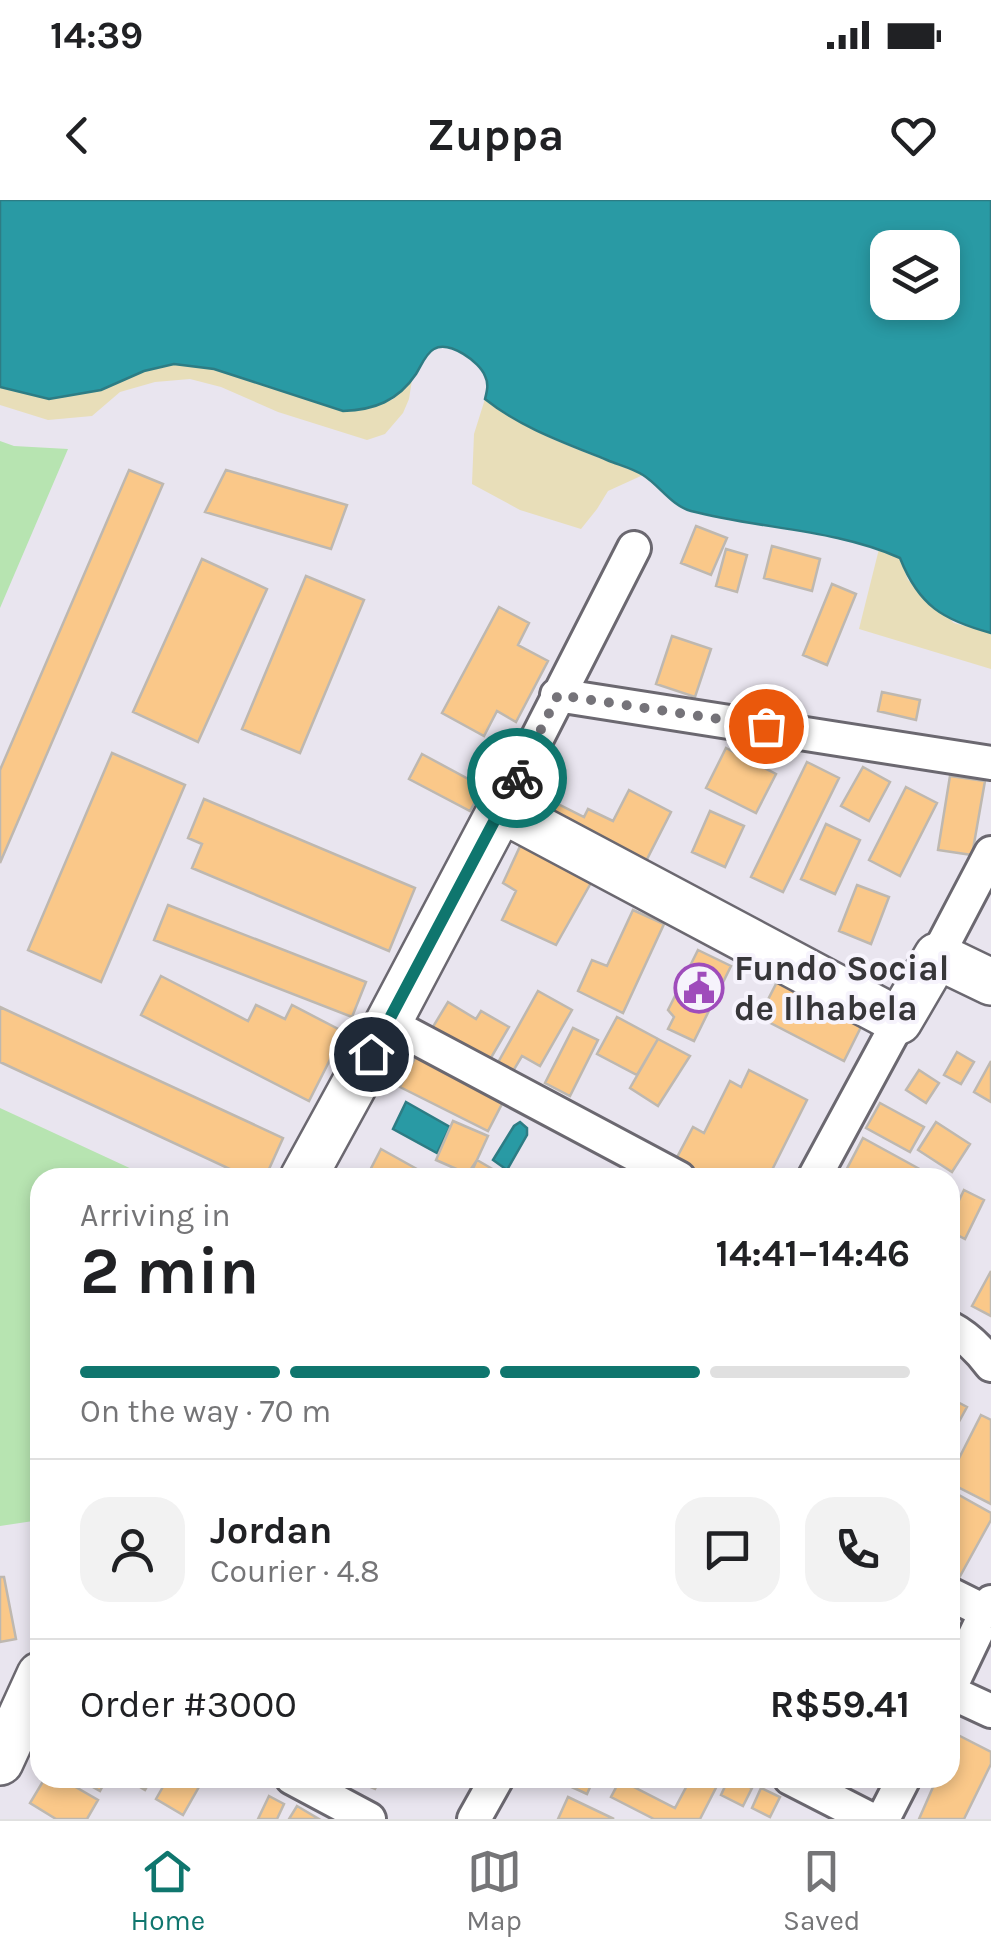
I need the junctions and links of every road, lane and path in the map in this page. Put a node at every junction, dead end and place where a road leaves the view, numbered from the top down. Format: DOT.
graph roads {
  1 [pos="634,548"];
  2 [pos="558,695"];
  3 [pos="991,763"];
  4 [pos="502,808"];
  5 [pos="991,853"];
  6 [pos="937,956"];
  7 [pos="991,982"];
  8 [pos="899,1021"];
  9 [pos="388,1023"];
  10 [pos="308,1168"];
  11 [pos="659,1168"];
  12 [pos="819,1168"];
  13 [pos="960,1334"];
  14 [pos="991,1365"];
  15 [pos="960,1597"];
  16 [pos="988,1607"];
  17 [pos="960,1668"];
  18 [pos="960,1695"];
  19 [pos="30,1697"];
  20 [pos="991,1711"];
  21 [pos="0,1762"];
  22 [pos="311,1788"];
  23 [pos="491,1788"];
  24 [pos="810,1788"];
  25 [pos="899,1788"];
  26 [pos="369,1819"];
  27 [pos="474,1819"];
  28 [pos="870,1819"];
  29 [pos="883,1819"];
  1 -- 2 [label="street"];
  2 -- 3 [label="street"];
  2 -- 4 [label="street"];
  4 -- 8 [label="main road"];
  4 -- 9 [label="main road"];
  5 -- 6 [label="street"];
  6 -- 7 [label="main road"];
  6 -- 8 [label="main road"];
  8 -- 12 [label="street"];
  9 -- 10 [label="main road"];
  9 -- 11 [label="street"];
  13 -- 14 [label="street"];
  15 -- 16 [label="street"];
  16 -- 17 [label="street"];
  18 -- 20 [label="street"];
  19 -- 21 [label="main road"];
  22 -- 26 [label="street"];
  23 -- 27 [label="street"];
  24 -- 28 [label="street"];
  25 -- 29 [label="street"];
}
